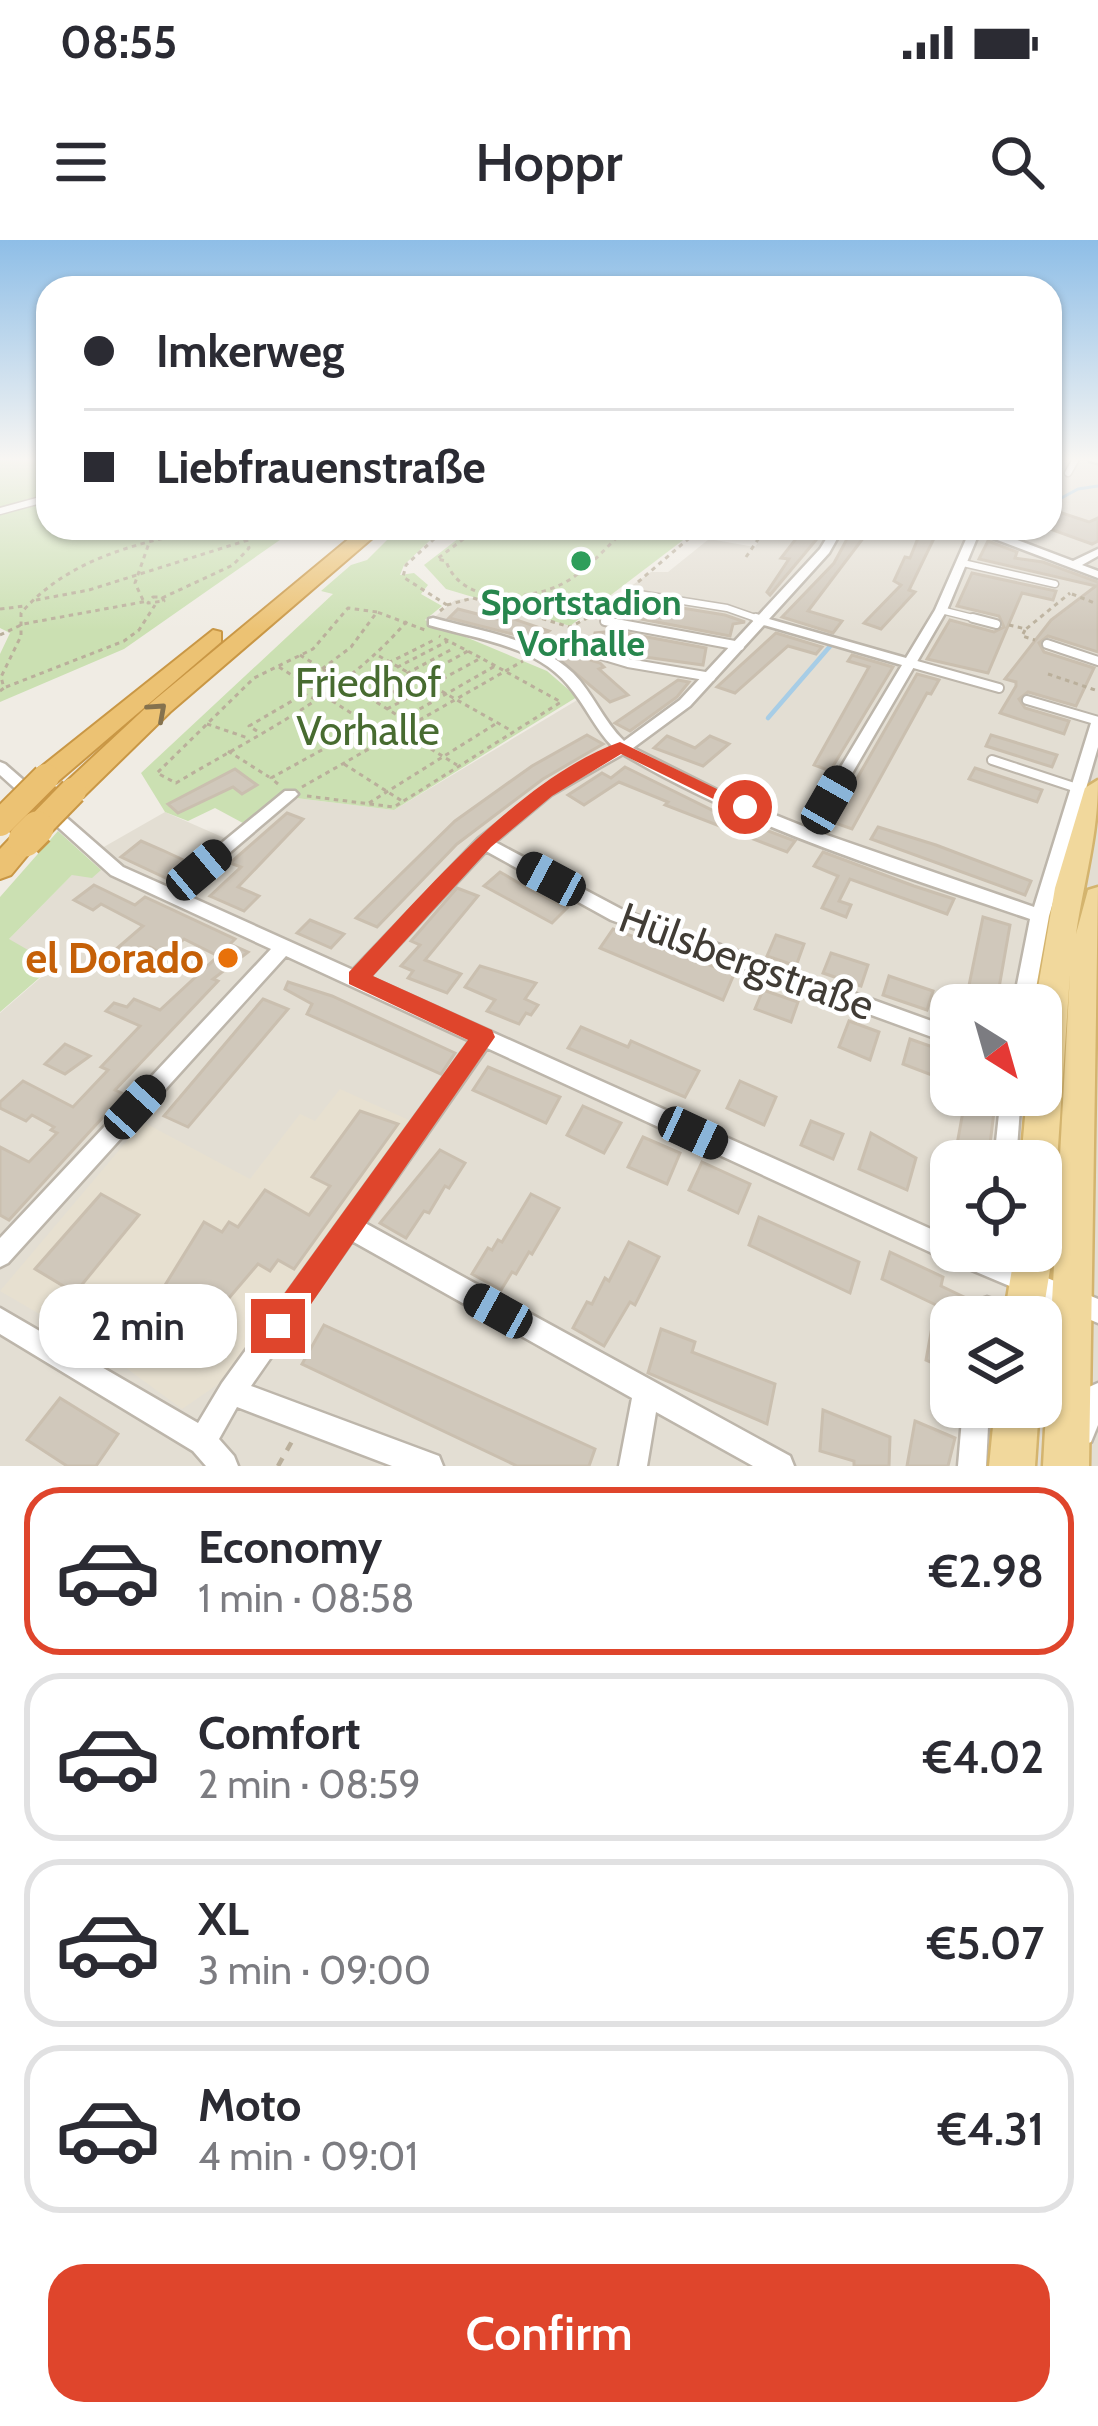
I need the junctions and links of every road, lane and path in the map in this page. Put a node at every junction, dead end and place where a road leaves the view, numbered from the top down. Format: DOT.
graph roads {
  1 [pos="158,540"];
  2 [pos="248,540"];
  3 [pos="334,540"];
  4 [pos="360,540"];
  5 [pos="433,540"];
  6 [pos="462,540"];
  7 [pos="613,540"];
  8 [pos="687,540"];
  9 [pos="757,540"];
  10 [pos="831,540"];
  11 [pos="972,540"];
  12 [pos="1008,540"];
  13 [pos="150,542"];
  14 [pos="1098,552"];
  15 [pos="746,556"];
  16 [pos="963,563"];
  17 [pos="1074,565"];
  18 [pos="136,574"];
  19 [pos="1098,575"];
  20 [pos="1055,584"];
  21 [pos="1070,593"];
  22 [pos="639,594"];
  23 [pos="163,598"];
  24 [pos="33,601"];
  25 [pos="146,602"];
  26 [pos="1097,604"];
  27 [pos="27,605"];
  28 [pos="155,605"];
  29 [pos="447,605"];
  30 [pos="0,609"];
  31 [pos="940,610"];
  32 [pos="377,612"];
  33 [pos="407,621"];
  34 [pos="605,621"];
  35 [pos="764,621"];
  36 [pos="23,624"];
  37 [pos="996,624"];
  38 [pos="573,627"];
  39 [pos="1026,629"];
  40 [pos="436,630"];
  41 [pos="0,635"];
  42 [pos="580,639"];
  43 [pos="448,641"];
  44 [pos="1047,644"];
  45 [pos="458,646"];
  46 [pos="571,646"];
  47 [pos="740,646"];
  48 [pos="468,651"];
  49 [pos="299,655"];
  50 [pos="535,655"];
  51 [pos="379,656"];
  52 [pos="481,658"];
  53 [pos="1098,661"];
  54 [pos="390,662"];
  55 [pos="910,663"];
  56 [pos="277,665"];
  57 [pos="498,665"];
  58 [pos="400,667"];
  59 [pos="322,669"];
  60 [pos="507,670"];
  61 [pos="410,672"];
  62 [pos="1048,674"];
  63 [pos="711,676"];
  64 [pos="419,677"];
  65 [pos="345,683"];
  66 [pos="432,685"];
  67 [pos="998,688"];
  68 [pos="2,689"];
  69 [pos="355,689"];
  70 [pos="1098,691"];
  71 [pos="447,693"];
  72 [pos="322,694"];
  73 [pos="366,696"];
  74 [pos="456,698"];
  75 [pos="314,699"];
  76 [pos="1027,700"];
  77 [pos="375,702"];
  78 [pos="387,709"];
  79 [pos="403,718"];
  80 [pos="1098,722"];
  81 [pos="205,723"];
  82 [pos="497,723"];
  83 [pos="369,724"];
  84 [pos="411,724"];
  85 [pos="400,730"];
  86 [pos="259,732"];
  87 [pos="513,732"];
  88 [pos="388,737"];
  89 [pos="248,738"];
  90 [pos="620,747"];
  91 [pos="228,751"];
  92 [pos="443,756"];
  93 [pos="992,760"];
  94 [pos="343,764"];
  95 [pos="0,766"];
  96 [pos="459,766"];
  97 [pos="271,778"];
  98 [pos="1088,788"];
  99 [pos="386,792"];
  100 [pos="290,794"];
  101 [pos="402,802"];
  102 [pos="367,804"];
  103 [pos="13,831"];
  104 [pos="809,834"];
  105 [pos="484,843"];
  106 [pos="0,868"];
  107 [pos="169,895"];
  108 [pos="1098,897"];
  109 [pos="1040,916"];
  110 [pos="285,945"];
  111 [pos="357,978"];
  112 [pos="1028,984"];
  113 [pos="930,1028"];
  114 [pos="484,1037"];
  115 [pos="1041,1140"];
  116 [pos="350,1227"];
  117 [pos="930,1240"];
  118 [pos="0,1255"];
  119 [pos="981,1272"];
  120 [pos="1012,1295"];
  121 [pos="1086,1305"];
  122 [pos="0,1320"];
  123 [pos="231,1392"];
  124 [pos="646,1394"];
  125 [pos="1098,1396"];
  126 [pos="306,1416"];
  127 [pos="975,1428"];
  128 [pos="1015,1428"];
  129 [pos="203,1441"];
  130 [pos="224,1466"];
  131 [pos="278,1466"];
  132 [pos="429,1466"];
  133 [pos="633,1466"];
  134 [pos="780,1466"];
  135 [pos="972,1466"];
  136 [pos="1012,1466"];
  137 [pos="1066,1466"];
  1 -- 13 [label="path"];
  2 -- 18 [label="path"];
  2 -- 23 [label="path"];
  3 -- 103 [label="highway, bridge"];
  103 -- 4 [label="highway, one-way, bridge"];
  5 -- 29 [label="path"];
  6 -- 7 [label="path"];
  8 -- 38 [label="path"];
  9 -- 15 [label="path"];
  10 -- 35 [label="street"];
  11 -- 16 [label="street"];
  12 -- 17 [label="street"];
  13 -- 18 [label="path"];
  13 -- 24 [label="path"];
  14 -- 17 [label="street"];
  16 -- 20 [label="lane"];
  16 -- 31 [label="street"];
  17 -- 19 [label="street"];
  18 -- 24 [label="path"];
  18 -- 25 [label="path"];
  20 -- 21 [label="path"];
  21 -- 26 [label="path"];
  21 -- 39 [label="path"];
  22 -- 35 [label="lane"];
  23 -- 25 [label="path"];
  23 -- 28 [label="path"];
  24 -- 27 [label="path"];
  25 -- 28 [label="path"];
  25 -- 36 [label="path"];
  27 -- 30 [label="path"];
  27 -- 36 [label="path"];
  28 -- 68 [label="path"];
  29 -- 38 [label="path"];
  29 -- 40 [label="path"];
  31 -- 37 [label="lane"];
  31 -- 55 [label="street"];
  32 -- 33 [label="path"];
  32 -- 49 [label="path"];
  32 -- 59 [label="path"];
  33 -- 40 [label="path"];
  33 -- 51 [label="path"];
  34 -- 47 [label="lane"];
  35 -- 47 [label="street"];
  35 -- 55 [label="street"];
  36 -- 41 [label="path"];
  36 -- 68 [label="path"];
  37 -- 39 [label="path"];
  38 -- 42 [label="path"];
  39 -- 44 [label="path"];
  40 -- 43 [label="path"];
  40 -- 50 [label="street"];
  40 -- 54 [label="path"];
  43 -- 45 [label="path"];
  43 -- 58 [label="path"];
  44 -- 53 [label="lane"];
  45 -- 48 [label="path"];
  45 -- 61 [label="path"];
  46 -- 63 [label="lane"];
  47 -- 63 [label="street"];
  48 -- 52 [label="path"];
  48 -- 64 [label="path"];
  49 -- 56 [label="path"];
  49 -- 59 [label="path"];
  50 -- 60 [label="path"];
  50 -- 90 [label="street"];
  51 -- 54 [label="path"];
  51 -- 65 [label="path"];
  52 -- 57 [label="path"];
  52 -- 66 [label="path"];
  54 -- 58 [label="path"];
  54 -- 65 [label="path"];
  55 -- 67 [label="lane"];
  55 -- 104 [label="street"];
  56 -- 72 [label="path"];
  56 -- 81 [label="path"];
  57 -- 60 [label="path"];
  57 -- 71 [label="path"];
  58 -- 61 [label="path"];
  58 -- 69 [label="path"];
  59 -- 65 [label="path"];
  60 -- 74 [label="path"];
  60 -- 87 [label="path"];
  61 -- 64 [label="path"];
  61 -- 73 [label="path"];
  62 -- 70 [label="path"];
  63 -- 90 [label="street"];
  64 -- 66 [label="path"];
  64 -- 77 [label="path"];
  65 -- 69 [label="path"];
  65 -- 72 [label="path"];
  66 -- 71 [label="path"];
  66 -- 78 [label="path"];
  69 -- 73 [label="path"];
  71 -- 74 [label="path"];
  71 -- 79 [label="path"];
  72 -- 75 [label="path"];
  72 -- 83 [label="path"];
  73 -- 77 [label="path"];
  74 -- 82 [label="path"];
  74 -- 84 [label="path"];
  75 -- 86 [label="path"];
  75 -- 86 [label="path"];
  76 -- 80 [label="lane"];
  77 -- 78 [label="path"];
  78 -- 79 [label="path"];
  79 -- 84 [label="path"];
  80 -- 98 [label="street"];
  81 -- 89 [label="path"];
  81 -- 91 [label="path"];
  82 -- 87 [label="path"];
  82 -- 92 [label="path"];
  83 -- 88 [label="path"];
  83 -- 97 [label="path"];
  84 -- 85 [label="path"];
  85 -- 88 [label="path"];
  85 -- 92 [label="path"];
  86 -- 89 [label="path"];
  87 -- 96 [label="path"];
  88 -- 94 [label="path"];
  89 -- 91 [label="path"];
  90 -- 104 [label="street"];
  90 -- 105 [label="street"];
  91 -- 97 [label="path"];
  92 -- 96 [label="path"];
  92 -- 99 [label="path"];
  93 -- 98 [label="lane"];
  94 -- 99 [label="path"];
  94 -- 100 [label="path"];
  95 -- 107 [label="street"];
  96 -- 101 [label="path"];
  97 -- 100 [label="path"];
  98 -- 109 [label="street"];
  98 -- 115 [label="main road"];
  99 -- 101 [label="path"];
  99 -- 102 [label="path"];
  100 -- 102 [label="path"];
  100 -- 107 [label="street"];
  101 -- 102 [label="path"];
  103 -- 106 [label="highway"];
  104 -- 109 [label="street"];
  105 -- 111 [label="street"];
  105 -- 113 [label="street, Hülsbergstraße"];
  107 -- 110 [label="street"];
  108 -- 121 [label="main road"];
  109 -- 112 [label="street"];
  110 -- 111 [label="street"];
  110 -- 118 [label="street"];
  111 -- 114 [label="street"];
  114 -- 116 [label="street"];
  114 -- 117 [label="street"];
  116 -- 123 [label="street"];
  116 -- 124 [label="street"];
  119 -- 120 [label="street"];
  120 -- 121 [label="street"];
  121 -- 137 [label="main road"];
  122 -- 129 [label="street"];
  123 -- 126 [label="street"];
  123 -- 129 [label="street"];
  124 -- 133 [label="street"];
  124 -- 134 [label="street"];
  125 -- 137 [label="street"];
  126 -- 131 [label="path"];
  126 -- 132 [label="street"];
  127 -- 135 [label="street"];
  128 -- 136 [label="main road"];
  129 -- 130 [label="street"];
}
